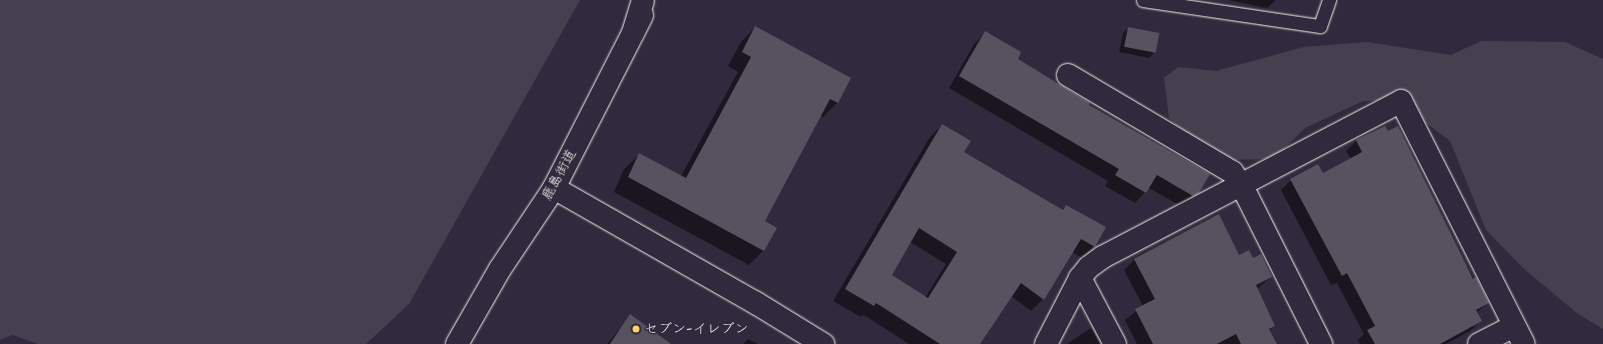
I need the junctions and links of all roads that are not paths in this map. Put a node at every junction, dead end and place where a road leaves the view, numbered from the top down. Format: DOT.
graph roads {
  1 [pos="643,0"];
  2 [pos="650,0"];
  3 [pos="1143,0"];
  4 [pos="1329,0"];
  5 [pos="633,33"];
  6 [pos="1068,75"];
  7 [pos="1241,184"];
  8 [pos="554,188"];
  9 [pos="1080,278"];
  10 [pos="1519,335"];
  11 [pos="457,344"];
  12 [pos="823,344"];
  13 [pos="1046,344"];
  14 [pos="1115,344"];
  15 [pos="1321,344"];
  16 [pos="1479,344"];
  1 -- 5 [label="main road"];
  2 -- 5 [label="main road, 鹿島街道"];
  3 -- 4 [label="lane"];
  5 -- 8 [label="main road, 鹿島街道"];
  6 -- 7 [label="main road"];
  7 -- 9 [label="main road"];
  7 -- 10 [label="main road"];
  7 -- 15 [label="main road"];
  8 -- 11 [label="main road, 鹿島街道"];
  8 -- 12 [label="main road"];
  9 -- 13 [label="main road"];
  9 -- 14 [label="main road"];
  10 -- 16 [label="main road"];
}
